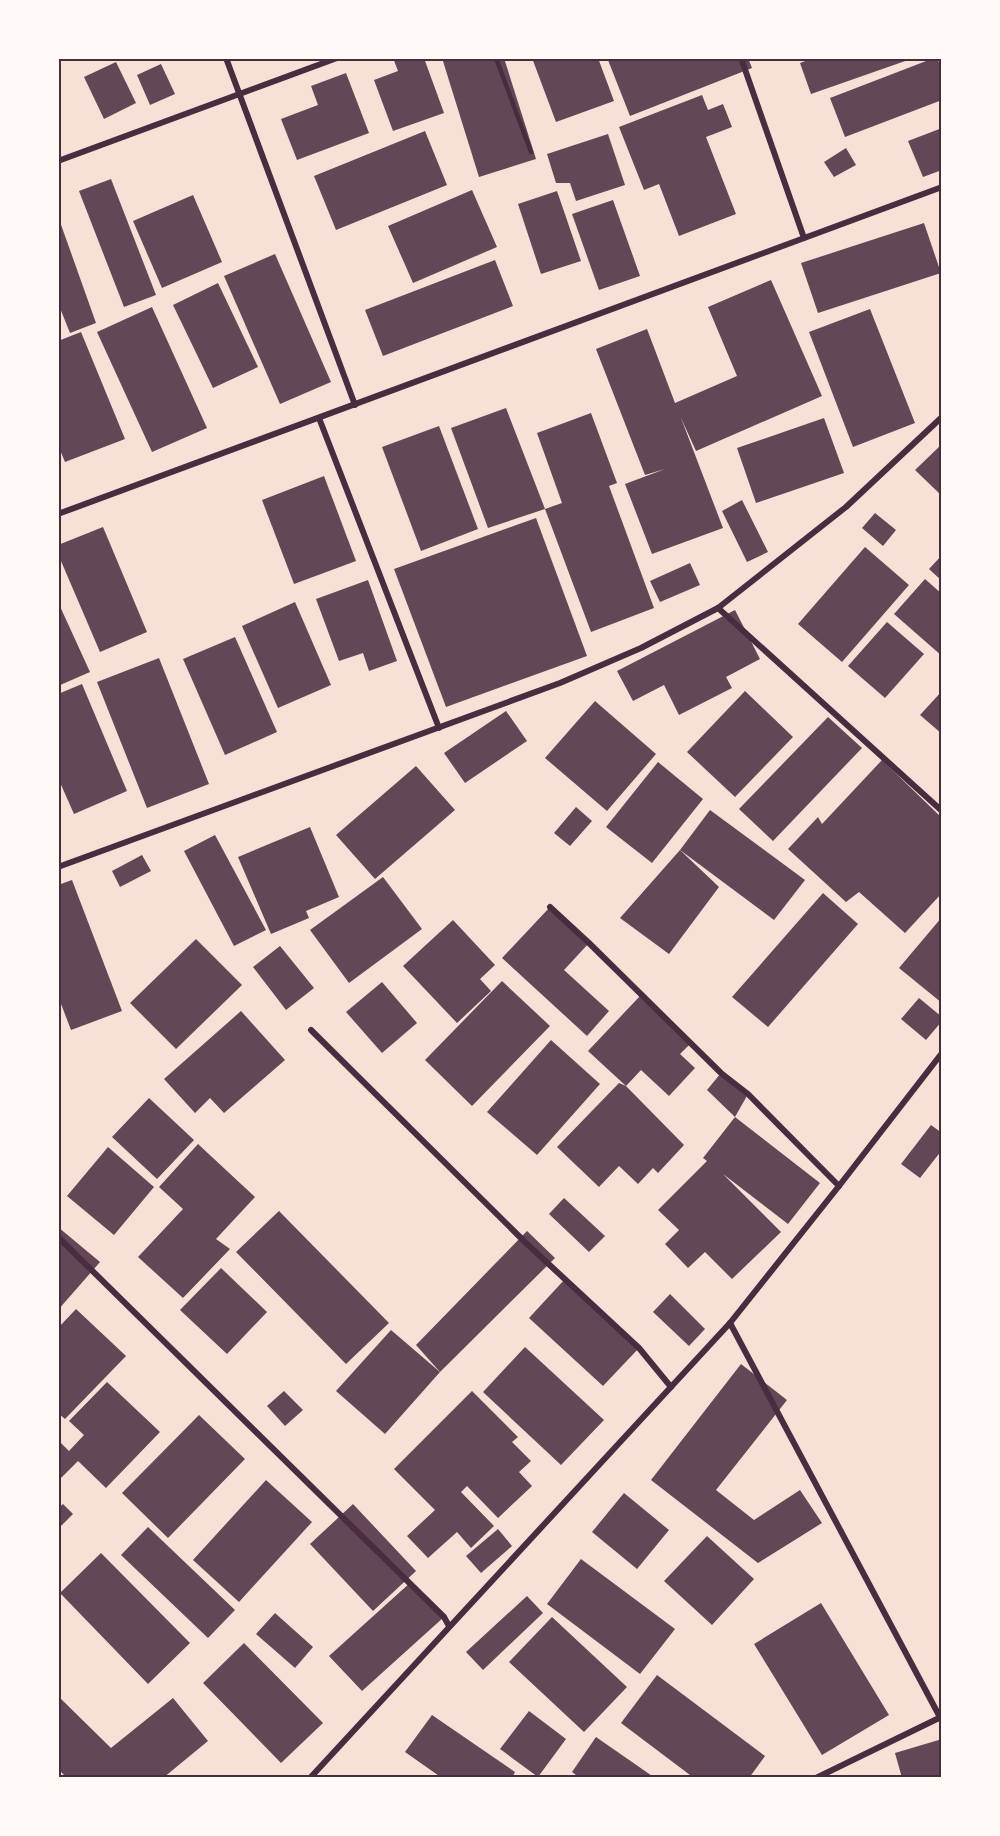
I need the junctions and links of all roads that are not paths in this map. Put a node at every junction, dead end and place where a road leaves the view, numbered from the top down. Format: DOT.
graph roads {
  1 [pos="226,58"];
  2 [pos="337,58"];
  3 [pos="496,58"];
  4 [pos="741,58"];
  5 [pos="239,95"];
  6 [pos="531,152"];
  7 [pos="58,160"];
  8 [pos="942,187"];
  9 [pos="804,238"];
  10 [pos="355,405"];
  11 [pos="942,417"];
  12 [pos="319,418"];
  13 [pos="58,514"];
  14 [pos="718,608"];
  15 [pos="439,728"];
  16 [pos="942,811"];
  17 [pos="58,867"];
  18 [pos="550,907"];
  19 [pos="311,1030"];
  20 [pos="942,1053"];
  21 [pos="839,1186"];
  22 [pos="58,1236"];
  23 [pos="730,1323"];
  24 [pos="671,1387"];
  25 [pos="450,1626"];
  26 [pos="940,1720"];
  27 [pos="310,1778"];
  28 [pos="816,1778"];
  1 -- 5 [label="street"];
  2 -- 5 [label="street"];
  3 -- 6 [label="lane"];
  4 -- 9 [label="street"];
  5 -- 7 [label="street"];
  5 -- 10 [label="street"];
  8 -- 9 [label="street"];
  9 -- 10 [label="street"];
  10 -- 12 [label="street"];
  11 -- 14 [label="street"];
  12 -- 13 [label="street"];
  12 -- 15 [label="street"];
  14 -- 15 [label="street"];
  14 -- 16 [label="street"];
  15 -- 17 [label="street"];
  18 -- 21 [label="street"];
  19 -- 24 [label="street"];
  20 -- 21 [label="street"];
  21 -- 23 [label="street"];
  22 -- 25 [label="street"];
  23 -- 24 [label="street"];
  23 -- 26 [label="street"];
  24 -- 25 [label="street"];
  25 -- 27 [label="street"];
  26 -- 28 [label="street"];
}
